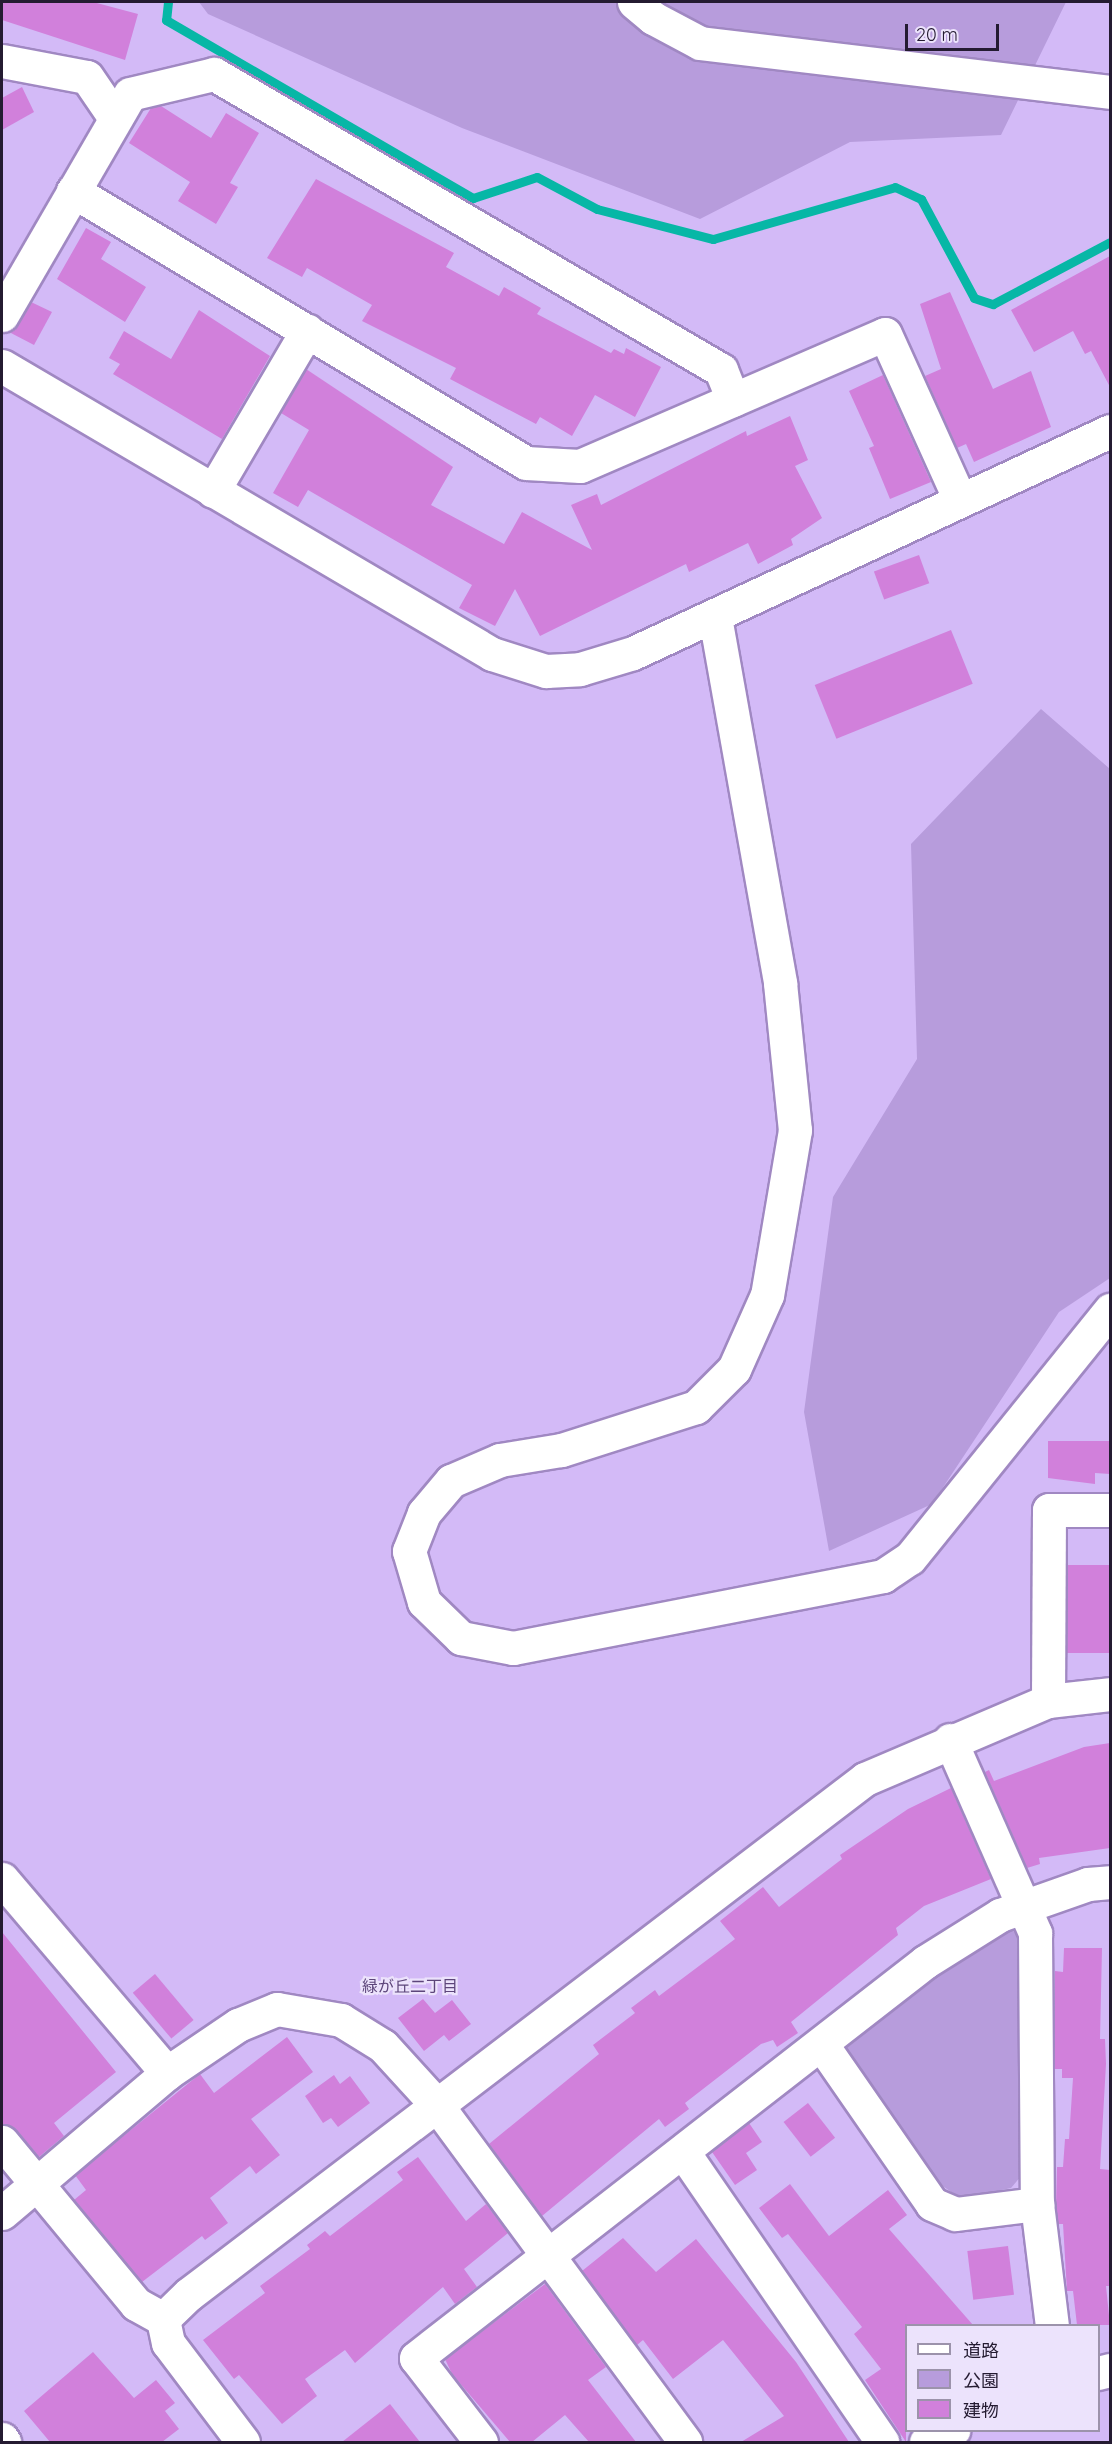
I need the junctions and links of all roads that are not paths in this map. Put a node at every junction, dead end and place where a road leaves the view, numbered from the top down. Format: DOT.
graph roads {
  1 [pos="634,2"];
  2 [pos="2,61"];
  3 [pos="1110,92"];
  4 [pos="116,118"];
  5 [pos="73,191"];
  6 [pos="2,315"];
  7 [pos="307,331"];
  8 [pos="2,366"];
  9 [pos="733,400"];
  10 [pos="1110,431"];
  11 [pos="213,491"];
  12 [pos="959,498"];
  13 [pos="715,617"];
  14 [pos="1110,1310"];
  15 [pos="1110,1510"];
  16 [pos="1110,1694"];
  17 [pos="1048,1701"];
  18 [pos="950,1740"];
  19 [pos="2,1879"];
  20 [pos="1110,1882"];
  21 [pos="1028,1909"];
  22 [pos="822,2045"];
  23 [pos="167,2073"];
  24 [pos="436,2104"];
  25 [pos="2,2142"];
  26 [pos="683,2152"];
  27 [pos="35,2182"];
  28 [pos="1037,2205"];
  29 [pos="2,2213"];
  30 [pos="548,2257"];
  31 [pos="163,2319"];
  32 [pos="1052,2324"];
  33 [pos="948,2432"];
  34 [pos="243,2442"];
  35 [pos="481,2442"];
  36 [pos="685,2442"];
  37 [pos="882,2442"];
  38 [pos="926,2442"];
  1 -- 3 [label="street"];
  2 -- 4 [label="street"];
  4 -- 5 [label="street"];
  4 -- 9 [label="street"];
  5 -- 6 [label="street"];
  5 -- 7 [label="street"];
  7 -- 9 [label="street"];
  7 -- 11 [label="street"];
  8 -- 11 [label="street"];
  9 -- 12 [label="street"];
  10 -- 12 [label="street"];
  11 -- 13 [label="street"];
  12 -- 13 [label="street"];
  13 -- 14 [label="street"];
  15 -- 17 [label="street"];
  16 -- 17 [label="street"];
  17 -- 18 [label="street"];
  18 -- 21 [label="street"];
  18 -- 24 [label="street"];
  19 -- 23 [label="street"];
  20 -- 21 [label="street"];
  21 -- 22 [label="street"];
  21 -- 28 [label="street"];
  22 -- 26 [label="street"];
  22 -- 28 [label="street"];
  23 -- 24 [label="street"];
  23 -- 27 [label="street"];
  24 -- 30 [label="street"];
  24 -- 31 [label="street"];
  25 -- 27 [label="street"];
  26 -- 30 [label="street"];
  26 -- 37 [label="street"];
  27 -- 29 [label="street"];
  27 -- 31 [label="street"];
  28 -- 32 [label="street"];
  30 -- 35 [label="street"];
  30 -- 36 [label="street"];
  31 -- 34 [label="street"];
  33 -- 38 [label="street"];
}
